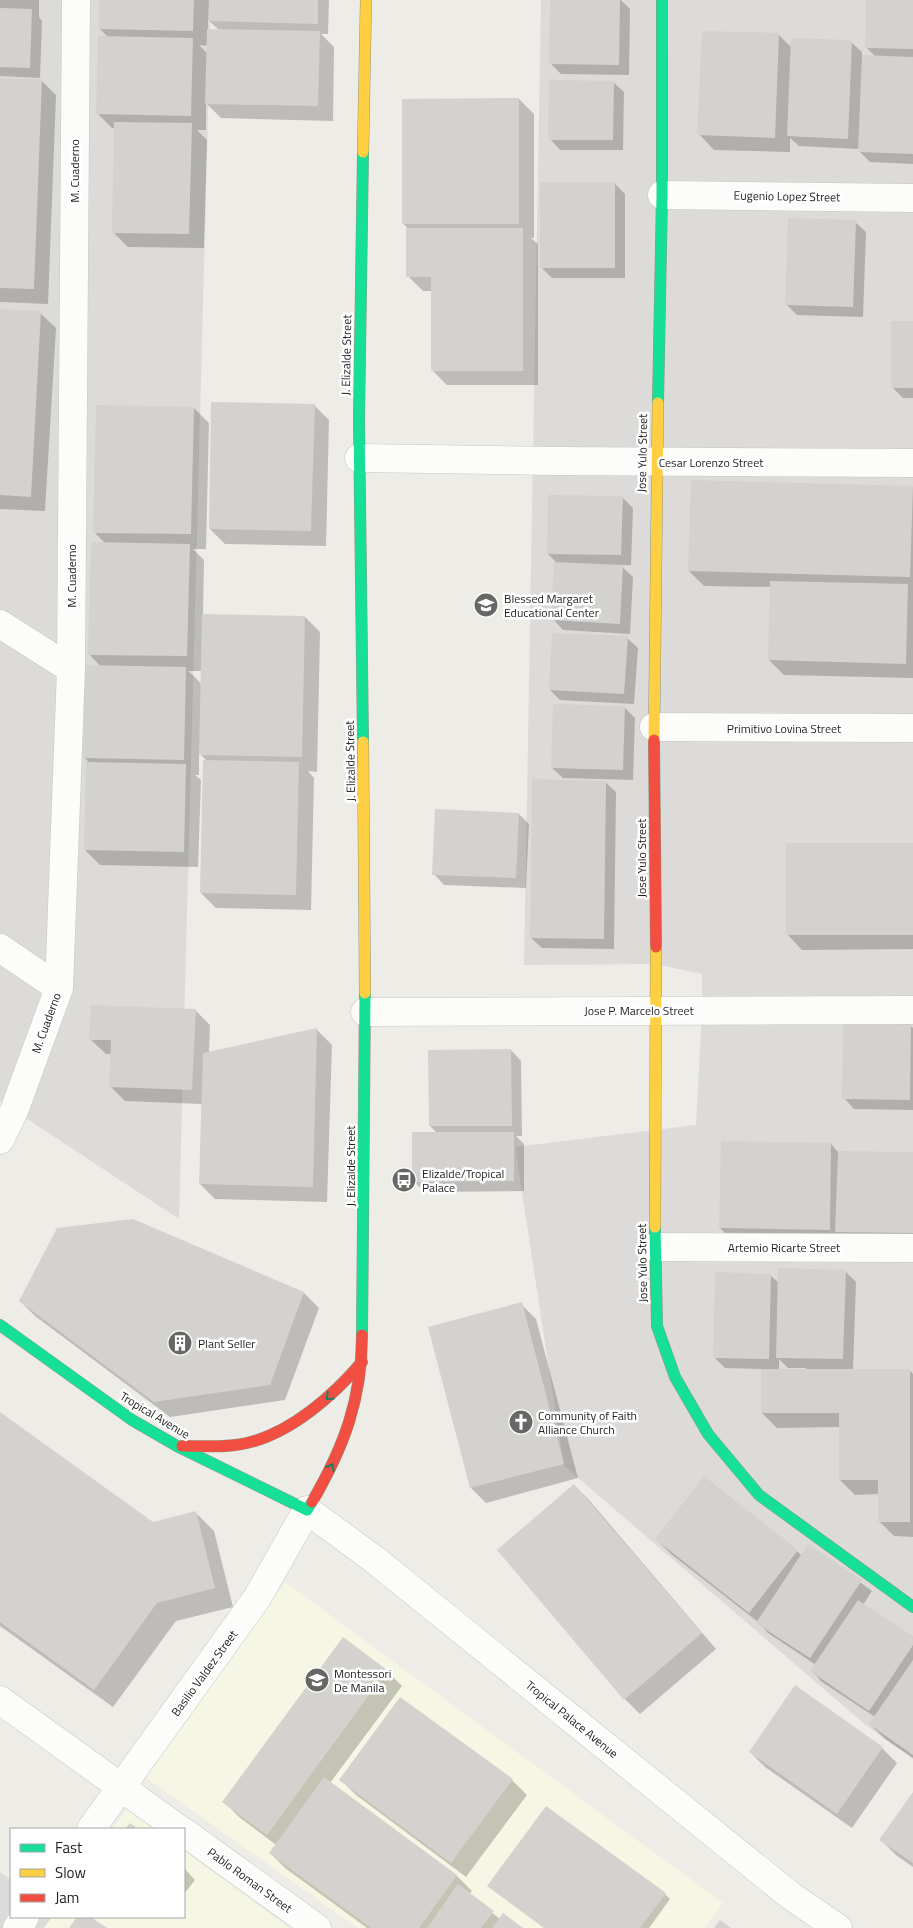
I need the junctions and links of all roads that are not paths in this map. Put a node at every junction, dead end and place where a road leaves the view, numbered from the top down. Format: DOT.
graph roads {
  1 [pos="76,0"];
  2 [pos="366,0"];
  3 [pos="662,0"];
  4 [pos="662,195"];
  5 [pos="913,198"];
  6 [pos="359,458"];
  7 [pos="655,462"];
  8 [pos="913,463"];
  9 [pos="0,624"];
  10 [pos="71,669"];
  11 [pos="654,728"];
  12 [pos="913,728"];
  13 [pos="0,948"];
  14 [pos="59,988"];
  15 [pos="657,1010"];
  16 [pos="913,1010"];
  17 [pos="365,1012"];
  18 [pos="0,1140"];
  19 [pos="655,1247"];
  20 [pos="913,1248"];
  21 [pos="0,1325"];
  22 [pos="362,1362"];
  23 [pos="177,1446"];
  24 [pos="307,1510"];
  25 [pos="910,1601"];
  26 [pos="0,1700"];
  27 [pos="122,1787"];
  28 [pos="92,1828"];
  29 [pos="178,1828"];
  30 [pos="185,1833"];
  31 [pos="317,1928"];
  32 [pos="838,1928"];
  1 -- 10 [label="street, M. Cuaderno"];
  2 -- 6 [label="street, J. Elizalde Street"];
  3 -- 4 [label="street, Jose Yulo Street"];
  4 -- 5 [label="street, Eugenio Lopez Street"];
  4 -- 7 [label="street, Jose Yulo Street"];
  6 -- 7 [label="street, Cesar Lorenzo Street"];
  6 -- 17 [label="street, J. Elizalde Street"];
  7 -- 8 [label="street, Cesar Lorenzo Street"];
  7 -- 11 [label="street, Jose Yulo Street"];
  9 -- 10 [label="street"];
  10 -- 14 [label="street, M. Cuaderno"];
  11 -- 12 [label="street, Primitivo Lovina Street"];
  11 -- 15 [label="street, Jose Yulo Street"];
  13 -- 14 [label="street"];
  14 -- 18 [label="street, M. Cuaderno"];
  15 -- 16 [label="street, Jose P. Marcelo Street"];
  15 -- 17 [label="street, Jose P. Marcelo Street"];
  15 -- 19 [label="street, Jose Yulo Street"];
  17 -- 22 [label="street, J. Elizalde Street"];
  19 -- 20 [label="street, Artemio Ricarte Street"];
  19 -- 25 [label="street, Jose Yulo Street"];
  21 -- 23 [label="street, Tropical Avenue"];
  22 -- 23 [label="street, one-way"];
  24 -- 22 [label="street, J. Elizalde Street, one-way"];
  23 -- 24 [label="street, Tropical Avenue"];
  24 -- 27 [label="street, Basilio Valdez Street"];
  24 -- 32 [label="street, Tropical Palace Avenue"];
  26 -- 27 [label="street"];
  27 -- 28 [label="street, Basilio Valdez Street"];
  27 -- 29 [label="street"];
  30 -- 31 [label="street, Pablo Roman Street"];
}
